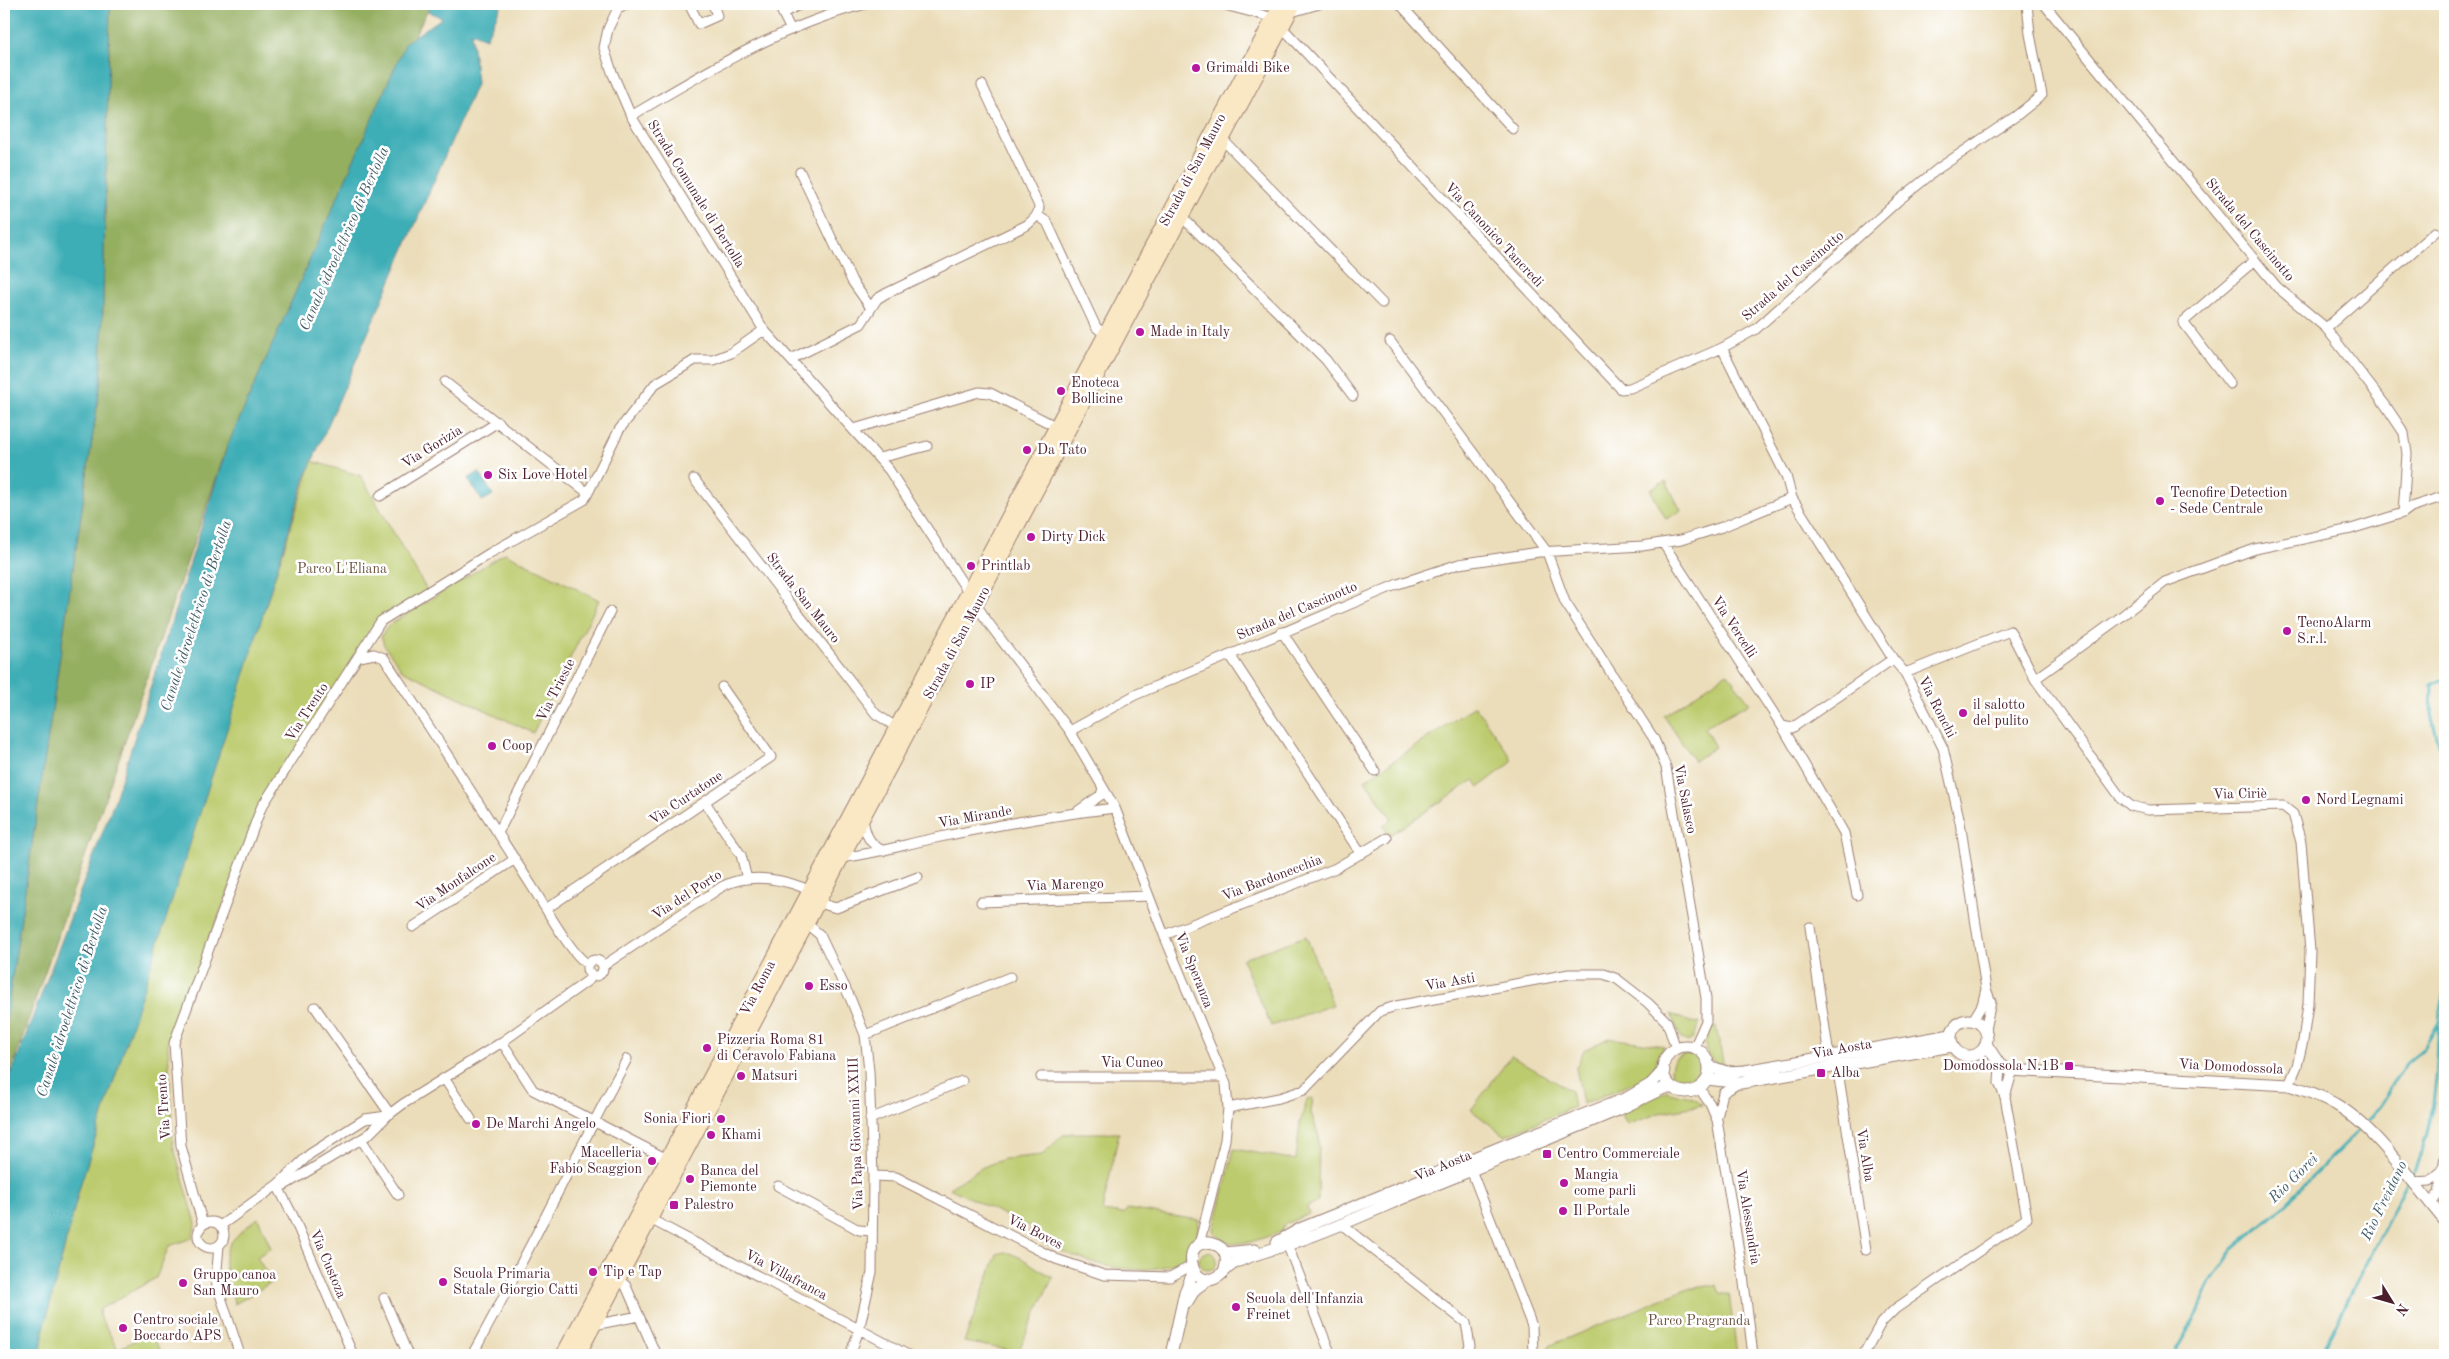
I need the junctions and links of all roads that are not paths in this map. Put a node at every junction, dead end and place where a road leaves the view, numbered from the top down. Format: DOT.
graph roads {
  1 [pos="627,4"];
  2 [pos="689,4"];
  3 [pos="713,4"];
  4 [pos="778,4"];
  5 [pos="801,4"];
  6 [pos="866,4"];
  7 [pos="1222,4"];
  8 [pos="1318,4"];
  9 [pos="1400,4"];
  10 [pos="2027,4"];
  11 [pos="2044,4"];
  12 [pos="1288,7"];
  13 [pos="783,13"];
  14 [pos="1278,23"];
  15 [pos="791,30"];
  16 [pos="982,85"];
  17 [pos="631,116"];
  18 [pos="1513,129"];
  19 [pos="1223,140"];
  20 [pos="800,172"];
  21 [pos="1037,215"];
  22 [pos="1182,218"];
  23 [pos="2435,232"];
  24 [pos="2255,260"];
  25 [pos="1382,303"];
  26 [pos="871,308"];
  27 [pos="2326,328"];
  28 [pos="764,330"];
  29 [pos="1110,338"];
  30 [pos="1390,341"];
  31 [pos="1722,348"];
  32 [pos="791,359"];
  33 [pos="445,382"];
  34 [pos="2230,384"];
  35 [pos="1353,396"];
  36 [pos="498,422"];
  37 [pos="1055,426"];
  38 [pos="854,429"];
  39 [pos="927,446"];
  40 [pos="879,458"];
  41 [pos="694,479"];
  42 [pos="588,493"];
  43 [pos="380,496"];
  44 [pos="2445,496"];
  45 [pos="1792,498"];
  46 [pos="2403,513"];
  47 [pos="1663,543"];
  48 [pos="1547,552"];
  49 [pos="968,590"];
  50 [pos="977,605"];
  51 [pos="610,612"];
  52 [pos="1282,632"];
  53 [pos="1230,655"];
  54 [pos="360,657"];
  55 [pos="1893,659"];
  56 [pos="1905,673"];
  57 [pos="2035,678"];
  58 [pos="722,688"];
  59 [pos="1782,726"];
  60 [pos="896,727"];
  61 [pos="1070,731"];
  62 [pos="1375,771"];
  63 [pos="875,783"];
  64 [pos="1104,788"];
  65 [pos="705,802"];
  66 [pos="1115,808"];
  67 [pos="1073,813"];
  68 [pos="863,820"];
  69 [pos="498,833"];
  70 [pos="1387,838"];
  71 [pos="883,851"];
  72 [pos="1361,854"];
  73 [pos="843,858"];
  74 [pos="514,859"];
  75 [pos="827,859"];
  76 [pos="918,877"];
  77 [pos="747,879"];
  78 [pos="1856,895"];
  79 [pos="817,896"];
  80 [pos="1149,896"];
  81 [pos="981,902"];
  82 [pos="546,909"];
  83 [pos="807,924"];
  84 [pos="1810,926"];
  85 [pos="413,927"];
  86 [pos="1164,935"];
  87 [pos="588,964"];
  88 [pos="603,966"];
  89 [pos="591,974"];
  90 [pos="1010,977"];
  91 [pos="1986,989"];
  92 [pos="315,1007"];
  93 [pos="1974,1020"];
  94 [pos="1985,1029"];
  95 [pos="865,1035"];
  96 [pos="1951,1040"];
  97 [pos="502,1042"];
  98 [pos="1694,1048"];
  99 [pos="1983,1048"];
  100 [pos="1676,1049"];
  101 [pos="627,1059"];
  102 [pos="1835,1060"];
  103 [pos="1997,1061"];
  104 [pos="1709,1066"];
  105 [pos="1664,1070"];
  106 [pos="2013,1070"];
  107 [pos="1041,1077"];
  108 [pos="1223,1077"];
  109 [pos="444,1078"];
  110 [pos="1707,1079"];
  111 [pos="962,1081"];
  112 [pos="1741,1082"];
  113 [pos="2289,1085"];
  114 [pos="1673,1088"];
  115 [pos="1699,1088"];
  116 [pos="2005,1097"];
  117 [pos="1228,1108"];
  118 [pos="388,1115"];
  119 [pos="471,1119"];
  120 [pos="870,1119"];
  121 [pos="1717,1120"];
  122 [pos="361,1121"];
  123 [pos="594,1121"];
  124 [pos="1542,1136"];
  125 [pos="365,1137"];
  126 [pos="310,1154"];
  127 [pos="2445,1156"];
  128 [pos="667,1160"];
  129 [pos="317,1167"];
  130 [pos="1471,1170"];
  131 [pos="2443,1170"];
  132 [pos="874,1176"];
  133 [pos="2410,1179"];
  134 [pos="277,1185"];
  135 [pos="778,1186"];
  136 [pos="398,1194"];
  137 [pos="2431,1204"];
  138 [pos="650,1219"];
  139 [pos="2445,1221"];
  140 [pos="1341,1224"];
  141 [pos="203,1225"];
  142 [pos="220,1226"];
  143 [pos="872,1231"];
  144 [pos="1203,1240"];
  145 [pos="1286,1242"];
  146 [pos="219,1245"];
  147 [pos="1866,1250"];
  148 [pos="1225,1253"];
  149 [pos="1193,1268"];
  150 [pos="1224,1271"];
  151 [pos="618,1279"];
  152 [pos="1209,1279"];
  153 [pos="384,1298"];
  154 [pos="1183,1311"];
  155 [pos="639,1316"];
  156 [pos="594,1325"];
  157 [pos="859,1330"];
  158 [pos="240,1355"];
  159 [pos="353,1355"];
  160 [pos="408,1355"];
  161 [pos="472,1355"];
  162 [pos="563,1355"];
  163 [pos="578,1355"];
  164 [pos="656,1355"];
  165 [pos="850,1355"];
  166 [pos="908,1355"];
  167 [pos="1171,1355"];
  168 [pos="1330,1355"];
  169 [pos="1466,1355"];
  170 [pos="1533,1355"];
  171 [pos="1753,1355"];
  172 [pos="1863,1355"];
  1 -- 17 [label="street"];
  2 -- 3 [label="street"];
  4 -- 13 [label="street"];
  5 -- 13 [label="street"];
  6 -- 15 [label="street, Strada Comunale di Bertolla"];
  7 -- 14 [label="street"];
  8 -- 12 [label="street"];
  9 -- 18 [label="street"];
  10 -- 31 [label="street, Strada del Cascinotto"];
  11 -- 24 [label="street, Strada del Cascinotto"];
  12 -- 14 [label="main road, Strada di San Mauro"];
  13 -- 15 [label="street"];
  14 -- 19 [label="main road, Strada di San Mauro"];
  14 -- 29 [label="main road, Strada di San Mauro"];
  14 -- 31 [label="street, Via Canonico Tancredi"];
  15 -- 17 [label="street, Strada Comunale di Bertolla"];
  16 -- 21 [label="street"];
  17 -- 28 [label="street, Strada Comunale di Bertolla"];
  19 -- 22 [label="main road, Strada di San Mauro"];
  19 -- 25 [label="street, Strada di San Mauro"];
  20 -- 26 [label="street"];
  21 -- 26 [label="street"];
  21 -- 29 [label="street"];
  22 -- 29 [label="main road, Strada di San Mauro"];
  22 -- 35 [label="street, Strada di San Mauro"];
  23 -- 27 [label="street"];
  24 -- 27 [label="street, Strada del Cascinotto"];
  24 -- 34 [label="street"];
  26 -- 32 [label="street"];
  27 -- 46 [label="street, Strada del Cascinotto"];
  28 -- 32 [label="street, Strada Comunale di Bertolla"];
  28 -- 42 [label="street"];
  29 -- 37 [label="main road, Strada di San Mauro"];
  29 -- 50 [label="main road, Strada di San Mauro"];
  30 -- 48 [label="street"];
  31 -- 45 [label="street"];
  32 -- 38 [label="street, Strada Comunale di Bertolla"];
  33 -- 36 [label="street"];
  36 -- 42 [label="street"];
  36 -- 43 [label="street, Via Gorizia"];
  37 -- 38 [label="street"];
  37 -- 49 [label="main road, Strada di San Mauro"];
  38 -- 40 [label="street, Strada Comunale di Bertolla"];
  39 -- 40 [label="street"];
  40 -- 49 [label="street, Strada Comunale di Bertolla"];
  41 -- 60 [label="street, Strada San Mauro"];
  42 -- 54 [label="street, Via Trento"];
  44 -- 46 [label="street"];
  45 -- 47 [label="street, Strada del Cascinotto"];
  45 -- 55 [label="street, Via Ronchi"];
  46 -- 57 [label="street"];
  47 -- 48 [label="street, Strada del Cascinotto"];
  47 -- 59 [label="street, Via Vercelli"];
  48 -- 52 [label="street, Strada del Cascinotto"];
  48 -- 98 [label="street, Via Salasco"];
  49 -- 50 [label="street, Strada Comunale di Bertolla"];
  49 -- 60 [label="main road, Strada di San Mauro"];
  50 -- 61 [label="street, Strada Comunale di Bertolla"];
  50 -- 63 [label="main road, Strada di San Mauro"];
  51 -- 69 [label="street, Via Trieste"];
  52 -- 53 [label="street, Strada del Cascinotto"];
  52 -- 62 [label="street"];
  53 -- 61 [label="street, Strada del Cascinotto"];
  53 -- 72 [label="street"];
  54 -- 69 [label="street"];
  54 -- 141 [label="street, Via Trento"];
  55 -- 56 [label="street, Via Ronchi"];
  55 -- 59 [label="street"];
  56 -- 57 [label="street, Via Ciriè"];
  56 -- 91 [label="street, Via Ronchi"];
  57 -- 113 [label="street, Via Ciriè"];
  58 -- 65 [label="street, Via Curtatone"];
  59 -- 78 [label="street, Via Vercelli"];
  60 -- 63 [label="main road, Strada di San Mauro"];
  61 -- 64 [label="street, Via Speranza"];
  63 -- 68 [label="main road, Via Roma"];
  63 -- 75 [label="main road, Via Roma"];
  64 -- 66 [label="street, Via Speranza"];
  64 -- 67 [label="street, Via Mirande"];
  65 -- 77 [label="street"];
  65 -- 82 [label="street, Via Curtatone"];
  66 -- 67 [label="street, Via Mirande"];
  66 -- 80 [label="street, Via Speranza"];
  67 -- 71 [label="street, Via Mirande"];
  68 -- 71 [label="street"];
  68 -- 73 [label="main road, Via Roma"];
  69 -- 74 [label="street"];
  70 -- 72 [label="street, Via Bardonecchia"];
  71 -- 73 [label="street, Via Mirande"];
  72 -- 86 [label="street, Via Bardonecchia"];
  73 -- 75 [label="street, Via Mirande"];
  73 -- 79 [label="main road, Via Roma"];
  74 -- 82 [label="street"];
  74 -- 85 [label="street, Via Monfalcone"];
  75 -- 79 [label="main road, Via Roma"];
  76 -- 79 [label="street, Via del Porto"];
  77 -- 79 [label="street, Via del Porto"];
  77 -- 88 [label="street, Via del Porto"];
  79 -- 83 [label="main road, Via Roma"];
  79 -- 128 [label="main road, Via Roma"];
  80 -- 81 [label="street, Via Marengo"];
  80 -- 86 [label="street, Via Speranza"];
  82 -- 87 [label="street"];
  83 -- 95 [label="street, Via Papa Giovanni XXIII"];
  83 -- 138 [label="main road, Via Roma"];
  84 -- 102 [label="street"];
  86 -- 108 [label="street, Via Speranza"];
  87 -- 88 [label="street"];
  87 -- 89 [label="street"];
  88 -- 89 [label="street"];
  89 -- 97 [label="street"];
  90 -- 95 [label="street"];
  91 -- 93 [label="street, Via Ronchi"];
  91 -- 94 [label="street, Via Ronchi"];
  92 -- 118 [label="street"];
  93 -- 94 [label="street"];
  93 -- 96 [label="street"];
  94 -- 99 [label="street"];
  95 -- 120 [label="street, Via Papa Giovanni XXIII"];
  96 -- 99 [label="street"];
  96 -- 102 [label="street, Via Aosta"];
  97 -- 109 [label="street"];
  97 -- 123 [label="street"];
  98 -- 100 [label="street"];
  98 -- 104 [label="street"];
  99 -- 103 [label="street"];
  100 -- 105 [label="street"];
  100 -- 117 [label="street, Via Asti"];
  101 -- 123 [label="street"];
  102 -- 104 [label="street, Via Aosta"];
  102 -- 112 [label="street, Via Aosta"];
  102 -- 147 [label="street, Via Alba"];
  103 -- 106 [label="street, Via Domodossola"];
  103 -- 116 [label="street"];
  104 -- 110 [label="street"];
  105 -- 114 [label="street"];
  105 -- 124 [label="street, Via Aosta"];
  106 -- 113 [label="street, Via Domodossola"];
  106 -- 116 [label="street"];
  107 -- 108 [label="street, Via Cuneo"];
  108 -- 117 [label="street, Via Speranza"];
  109 -- 118 [label="street"];
  109 -- 119 [label="street"];
  110 -- 112 [label="street, Via Aosta"];
  110 -- 115 [label="street"];
  111 -- 120 [label="street"];
  112 -- 121 [label="street"];
  113 -- 133 [label="street, Via Domodossola"];
  114 -- 115 [label="street"];
  114 -- 124 [label="street, Via Aosta"];
  115 -- 121 [label="street, Via Alessandria"];
  116 -- 172 [label="street"];
  117 -- 144 [label="street, Via Speranza"];
  118 -- 122 [label="street"];
  118 -- 125 [label="street"];
  120 -- 132 [label="street, Via Papa Giovanni XXIII"];
  121 -- 171 [label="street, Via Alessandria"];
  122 -- 125 [label="street"];
  122 -- 126 [label="street"];
  123 -- 128 [label="street"];
  123 -- 161 [label="street"];
  124 -- 130 [label="street, Via Aosta"];
  124 -- 145 [label="street, Via Aosta"];
  125 -- 129 [label="street"];
  125 -- 136 [label="street"];
  126 -- 129 [label="street"];
  126 -- 134 [label="street"];
  127 -- 131 [label="street"];
  128 -- 162 [label="main road, Via Roma"];
  129 -- 134 [label="street"];
  130 -- 140 [label="street, Via Aosta"];
  130 -- 170 [label="street"];
  131 -- 133 [label="street"];
  131 -- 137 [label="street"];
  132 -- 143 [label="street, Via Papa Giovanni XXIII"];
  132 -- 149 [label="street, Via Boves"];
  133 -- 137 [label="street, Via Domodossola"];
  134 -- 142 [label="street"];
  134 -- 159 [label="street, Via Custoza"];
  135 -- 143 [label="street"];
  137 -- 139 [label="street, Via Domodossola"];
  138 -- 151 [label="main road, Via Roma"];
  138 -- 157 [label="street, Via Villafranca"];
  140 -- 145 [label="street, Via Aosta"];
  140 -- 169 [label="street"];
  141 -- 142 [label="street"];
  141 -- 146 [label="street"];
  142 -- 146 [label="street"];
  143 -- 157 [label="street, Via Papa Giovanni XXIII"];
  144 -- 148 [label="street"];
  144 -- 149 [label="street"];
  145 -- 148 [label="street, Via Aosta"];
  145 -- 150 [label="street, Via Aosta"];
  145 -- 168 [label="street"];
  146 -- 158 [label="street"];
  148 -- 150 [label="street"];
  149 -- 152 [label="street"];
  149 -- 154 [label="street"];
  150 -- 152 [label="street"];
  151 -- 155 [label="street"];
  151 -- 156 [label="main road, Via Roma"];
  152 -- 154 [label="street"];
  153 -- 160 [label="street"];
  154 -- 167 [label="street"];
  155 -- 156 [label="street"];
  155 -- 164 [label="street"];
  156 -- 163 [label="main road, Via Roma"];
  157 -- 165 [label="street, Via Papa Giovanni XXIII"];
  157 -- 166 [label="street, Via Villafranca"];
}
